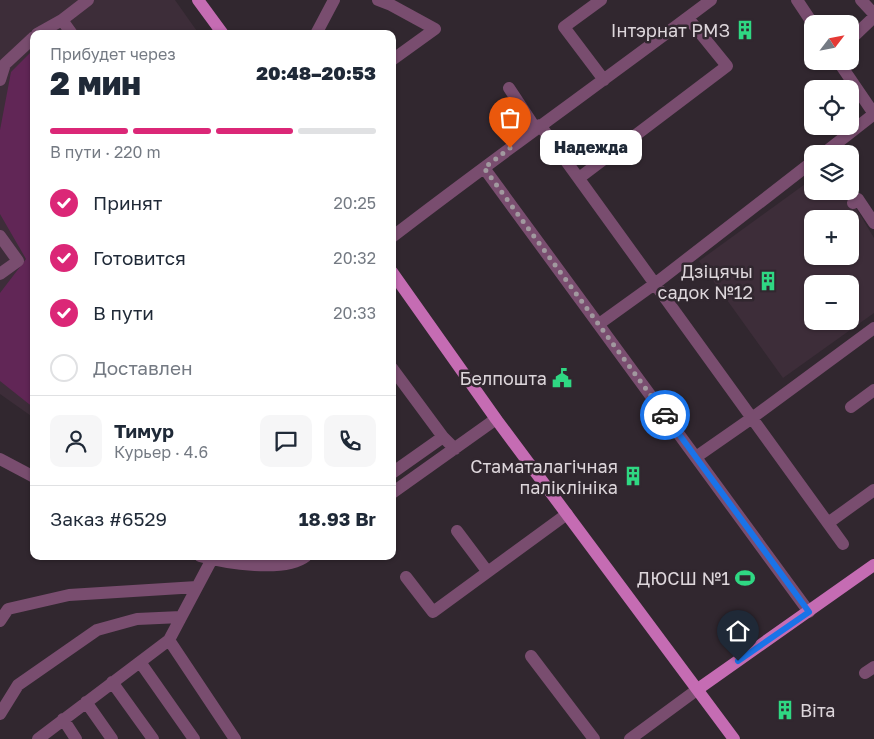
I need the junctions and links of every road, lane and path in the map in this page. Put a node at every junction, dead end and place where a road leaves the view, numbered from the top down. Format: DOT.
graph roads {
  1 [pos="88,0"];
  2 [pos="198,0"];
  3 [pos="334,0"];
  4 [pos="378,0"];
  5 [pos="601,0"];
  6 [pos="711,0"];
  7 [pos="797,0"];
  8 [pos="861,0"];
  9 [pos="587,4"];
  10 [pos="807,15"];
  11 [pos="874,16"];
  12 [pos="688,18"];
  13 [pos="62,20"];
  14 [pos="44,30"];
  15 [pos="69,30"];
  16 [pos="220,30"];
  17 [pos="318,30"];
  18 [pos="859,31"];
  19 [pos="30,41"];
  20 [pos="396,57"];
  21 [pos="844,70"];
  22 [pos="0,80"];
  23 [pos="604,80"];
  24 [pos="509,88"];
  25 [pos="874,114"];
  26 [pos="538,127"];
  27 [pos="834,145"];
  28 [pos="484,168"];
  29 [pos="804,168"];
  30 [pos="579,178"];
  31 [pos="853,202"];
  32 [pos="874,223"];
  33 [pos="396,234"];
  34 [pos="0,236"];
  35 [pos="0,274"];
  36 [pos="396,278"];
  37 [pos="656,283"];
  38 [pos="599,324"];
  39 [pos="874,328"];
  40 [pos="396,373"];
  41 [pos="874,390"];
  42 [pos="850,407"];
  43 [pos="752,418"];
  44 [pos="496,419"];
  45 [pos="443,437"];
  46 [pos="455,449"];
  47 [pos="696,457"];
  48 [pos="0,459"];
  49 [pos="396,470"];
  50 [pos="30,475"];
  51 [pos="396,490"];
  52 [pos="874,490"];
  53 [pos="567,514"];
  54 [pos="828,523"];
  55 [pos="457,531"];
  56 [pos="843,544"];
  57 [pos="205,560"];
  58 [pos="223,560"];
  59 [pos="301,560"];
  60 [pos="874,565"];
  61 [pos="487,571"];
  62 [pos="406,576"];
  63 [pos="197,587"];
  64 [pos="809,612"];
  65 [pos="181,617"];
  66 [pos="0,621"];
  67 [pos="169,640"];
  68 [pos="531,656"];
  69 [pos="140,662"];
  70 [pos="112,682"];
  71 [pos="698,689"];
  72 [pos="86,702"];
  73 [pos="0,714"];
  74 [pos="63,719"];
  75 [pos="38,739"];
  76 [pos="76,739"];
  77 [pos="112,739"];
  78 [pos="153,739"];
  79 [pos="194,739"];
  80 [pos="235,739"];
  81 [pos="594,739"];
  82 [pos="630,739"];
  83 [pos="734,739"];
  1 -- 13 [label="street"];
  2 -- 16 [label="main road"];
  3 -- 17 [label="street"];
  4 -- 20 [label="street"];
  5 -- 9 [label="street"];
  6 -- 12 [label="street"];
  7 -- 10 [label="street"];
  8 -- 11 [label="street"];
  9 -- 23 [label="street"];
  11 -- 18 [label="street"];
  12 -- 23 [label="street"];
  12 -- 30 [label="street"];
  13 -- 14 [label="street"];
  13 -- 15 [label="street"];
  19 -- 22 [label="street"];
  21 -- 25 [label="street"];
  23 -- 26 [label="street"];
  24 -- 26 [label="street"];
  25 -- 27 [label="street"];
  26 -- 28 [label="street"];
  26 -- 30 [label="street"];
  28 -- 33 [label="street"];
  28 -- 38 [label="street"];
  29 -- 37 [label="street"];
  30 -- 37 [label="street"];
  31 -- 32 [label="street"];
  34 -- 35 [label="street"];
  36 -- 44 [label="main road"];
  37 -- 38 [label="street"];
  37 -- 43 [label="street"];
  38 -- 47 [label="street"];
  39 -- 43 [label="street"];
  40 -- 45 [label="street"];
  41 -- 42 [label="street"];
  43 -- 47 [label="street"];
  43 -- 54 [label="street"];
  44 -- 46 [label="street"];
  44 -- 53 [label="main road"];
  45 -- 46 [label="street"];
  45 -- 49 [label="street"];
  46 -- 51 [label="street"];
  47 -- 64 [label="street"];
  48 -- 50 [label="street"];
  52 -- 54 [label="street"];
  53 -- 61 [label="street"];
  53 -- 71 [label="main road"];
  54 -- 56 [label="street"];
  55 -- 61 [label="street"];
  57 -- 63 [label="street"];
  58 -- 59 [label="street"];
  60 -- 64 [label="main road"];
  61 -- 62 [label="street"];
  63 -- 65 [label="street"];
  63 -- 66 [label="street"];
  64 -- 71 [label="main road"];
  65 -- 67 [label="street"];
  65 -- 73 [label="street"];
  67 -- 69 [label="street"];
  67 -- 80 [label="street"];
  68 -- 81 [label="street"];
  69 -- 70 [label="street"];
  69 -- 79 [label="street"];
  70 -- 72 [label="street"];
  70 -- 78 [label="street"];
  71 -- 82 [label="street"];
  71 -- 83 [label="main road"];
  72 -- 74 [label="street"];
  72 -- 77 [label="street"];
  74 -- 75 [label="street"];
  74 -- 76 [label="street"];
}
